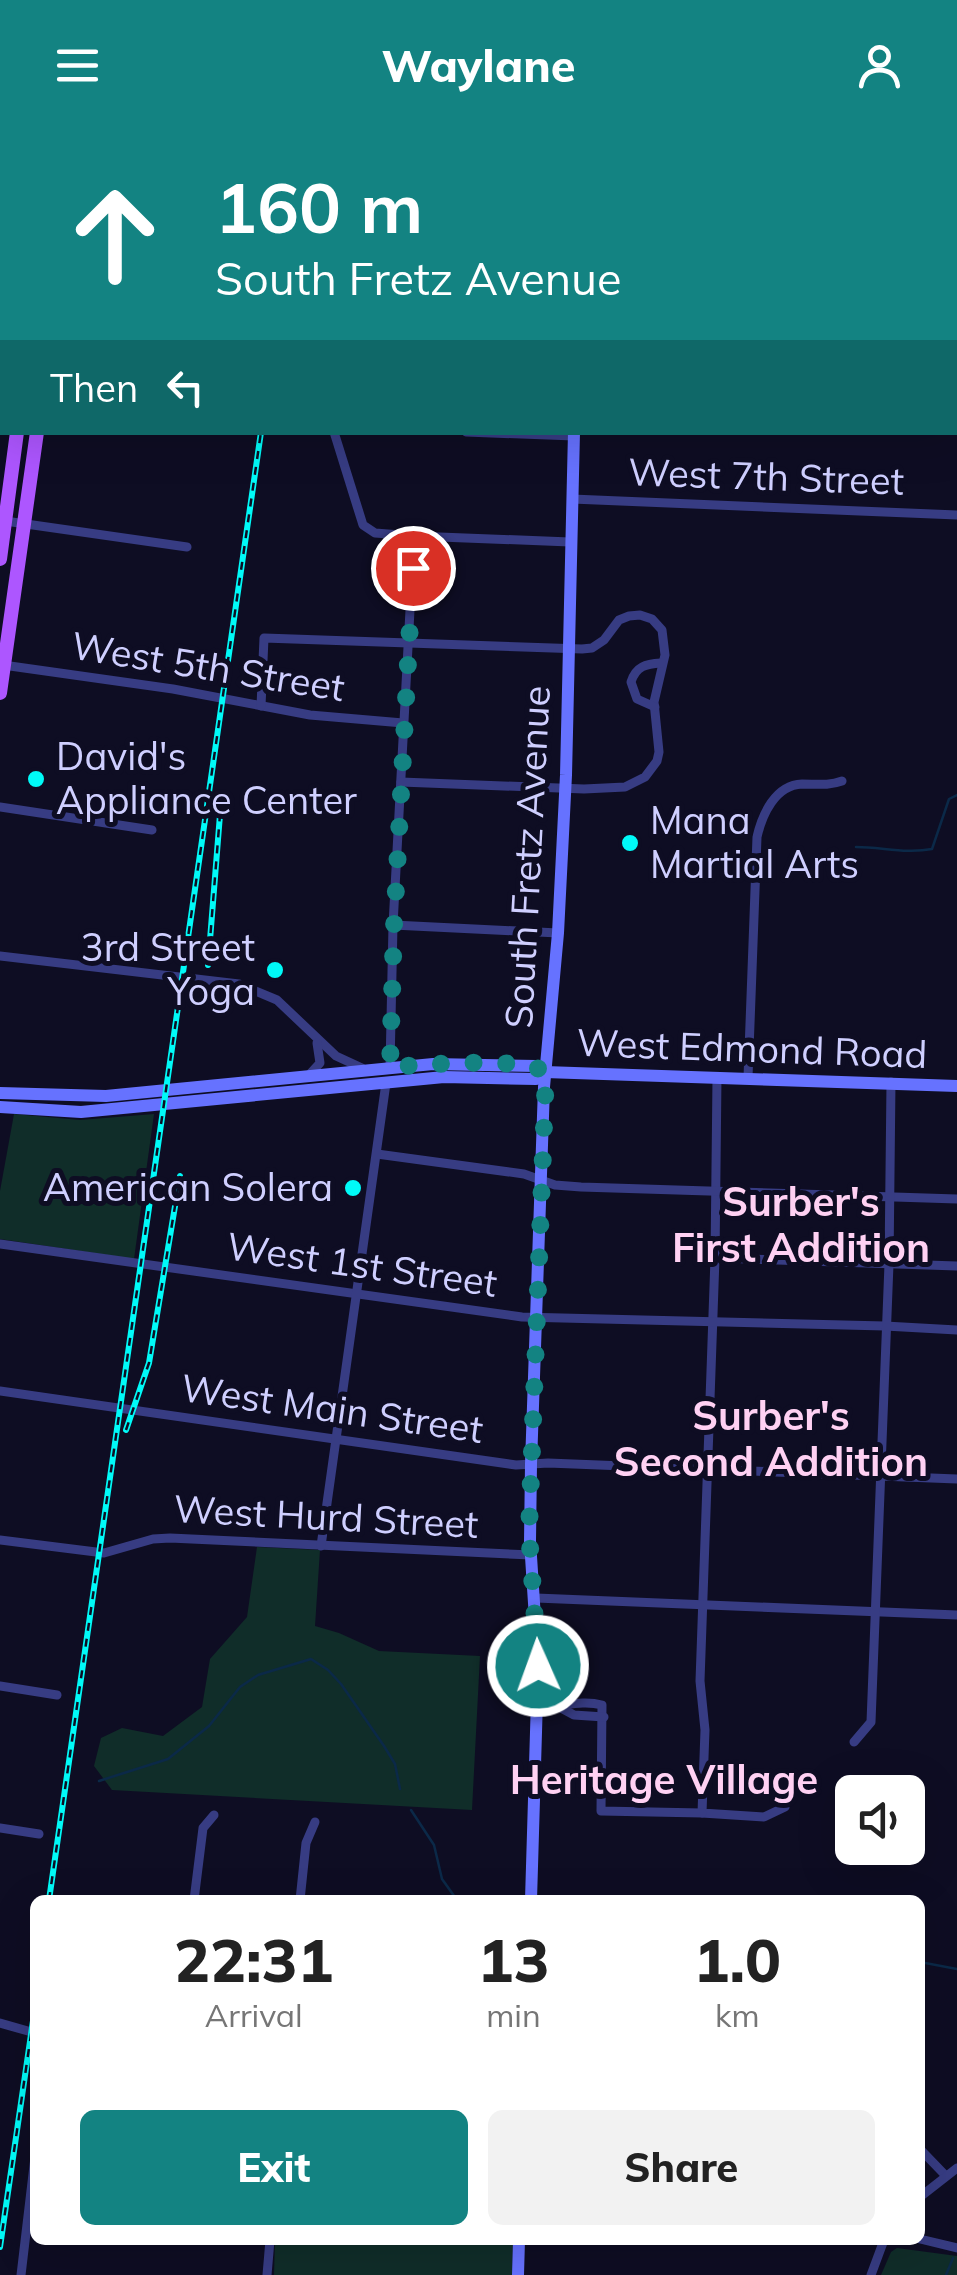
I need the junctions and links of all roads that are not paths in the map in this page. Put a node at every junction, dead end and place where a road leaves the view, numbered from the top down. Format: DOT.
graph roads {
  1 [pos="17,435"];
  2 [pos="37,435"];
  3 [pos="335,435"];
  4 [pos="574,435"];
  5 [pos="572,499"];
  6 [pos="957,515"];
  7 [pos="5,521"];
  8 [pos="26,524"];
  9 [pos="414,536"];
  10 [pos="570,542"];
  11 [pos="187,547"];
  12 [pos="0,559"];
  13 [pos="409,642"];
  14 [pos="569,649"];
  15 [pos="661,663"];
  16 [pos="2,665"];
  17 [pos="0,693"];
  18 [pos="261,706"];
  19 [pos="655,707"];
  20 [pos="403,723"];
  21 [pos="842,781"];
  22 [pos="402,782"];
  23 [pos="565,788"];
  24 [pos="0,808"];
  25 [pos="152,830"];
  26 [pos="394,926"];
  27 [pos="558,932"];
  28 [pos="0,956"];
  29 [pos="314,1036"];
  30 [pos="390,1067"];
  31 [pos="372,1069"];
  32 [pos="546,1072"];
  33 [pos="309,1075"];
  34 [pos="717,1077"];
  35 [pos="748,1077"];
  36 [pos="386,1082"];
  37 [pos="892,1082"];
  38 [pos="957,1086"];
  39 [pos="0,1093"];
  40 [pos="0,1107"];
  41 [pos="377,1154"];
  42 [pos="541,1180"];
  43 [pos="714,1190"];
  44 [pos="888,1195"];
  45 [pos="957,1199"];
  46 [pos="0,1244"];
  47 [pos="715,1258"];
  48 [pos="888,1264"];
  49 [pos="957,1266"];
  50 [pos="358,1295"];
  51 [pos="536,1318"];
  52 [pos="712,1324"];
  53 [pos="885,1326"];
  54 [pos="957,1330"];
  55 [pos="0,1392"];
  56 [pos="337,1440"];
  57 [pos="531,1464"];
  58 [pos="708,1468"];
  59 [pos="881,1476"];
  60 [pos="957,1479"];
  61 [pos="0,1540"];
  62 [pos="321,1546"];
  63 [pos="531,1555"];
  64 [pos="536,1598"];
  65 [pos="703,1605"];
  66 [pos="876,1613"];
  67 [pos="957,1615"];
  68 [pos="0,1686"];
  69 [pos="57,1694"];
  70 [pos="537,1707"];
  71 [pos="854,1742"];
  72 [pos="786,1807"];
  73 [pos="702,1814"];
  74 [pos="214,1815"];
  75 [pos="315,1822"];
  76 [pos="0,1828"];
  77 [pos="39,1834"];
  78 [pos="195,1895"];
  79 [pos="301,1895"];
  80 [pos="530,1895"];
  81 [pos="0,2024"];
  82 [pos="30,2032"];
  83 [pos="925,2154"];
  84 [pos="957,2168"];
  85 [pos="946,2176"];
  86 [pos="925,2193"];
  87 [pos="30,2202"];
  88 [pos="925,2240"];
  89 [pos="270,2245"];
  90 [pos="520,2245"];
  91 [pos="882,2245"];
  92 [pos="957,2248"];
  93 [pos="21,2275"];
  94 [pos="267,2275"];
  95 [pos="518,2275"];
  96 [pos="871,2275"];
  1 -- 7 [label="main road"];
  2 -- 8 [label="main road"];
  3 -- 9 [label="street"];
  4 -- 5 [label="main road, South Fretz Avenue"];
  5 -- 6 [label="street, West 7th Street"];
  5 -- 10 [label="main road, South Fretz Avenue"];
  7 -- 8 [label="street"];
  7 -- 12 [label="main road"];
  8 -- 11 [label="street"];
  8 -- 16 [label="main road"];
  9 -- 10 [label="street"];
  9 -- 13 [label="street"];
  10 -- 14 [label="main road, South Fretz Avenue"];
  13 -- 14 [label="street"];
  13 -- 18 [label="street"];
  13 -- 20 [label="street"];
  14 -- 15 [label="street"];
  14 -- 23 [label="main road, South Fretz Avenue"];
  15 -- 19 [label="street"];
  15 -- 19 [label="street"];
  16 -- 17 [label="main road"];
  16 -- 18 [label="street, West 5th Street"];
  18 -- 20 [label="street, West 5th Street"];
  19 -- 23 [label="street"];
  20 -- 22 [label="street"];
  21 -- 35 [label="street"];
  22 -- 23 [label="street"];
  22 -- 26 [label="street"];
  23 -- 27 [label="main road, South Fretz Avenue"];
  24 -- 25 [label="street"];
  26 -- 27 [label="street"];
  26 -- 30 [label="street"];
  27 -- 32 [label="main road, South Fretz Avenue"];
  28 -- 29 [label="street"];
  29 -- 31 [label="street"];
  29 -- 33 [label="street"];
  30 -- 31 [label="main road, West Edmond Road"];
  30 -- 32 [label="main road, West Edmond Road"];
  31 -- 33 [label="main road, West Edmond Road"];
  32 -- 34 [label="main road, West Edmond Road"];
  32 -- 36 [label="main road, West Edmond Road"];
  32 -- 42 [label="main road, South Fretz Avenue"];
  33 -- 39 [label="main road, West Edmond Road"];
  34 -- 35 [label="main road, West Edmond Road"];
  34 -- 43 [label="street"];
  35 -- 37 [label="main road, West Edmond Road"];
  36 -- 40 [label="main road, West Edmond Road"];
  36 -- 41 [label="street"];
  37 -- 38 [label="main road, West Edmond Road"];
  37 -- 44 [label="street"];
  41 -- 42 [label="street"];
  41 -- 50 [label="street"];
  42 -- 43 [label="street"];
  42 -- 51 [label="main road, South Fretz Avenue"];
  43 -- 44 [label="street"];
  43 -- 47 [label="street"];
  44 -- 45 [label="street"];
  44 -- 48 [label="street"];
  46 -- 50 [label="street, West 1st Street"];
  47 -- 48 [label="street"];
  47 -- 52 [label="street"];
  48 -- 49 [label="street"];
  48 -- 53 [label="street"];
  50 -- 51 [label="street, West 1st Street"];
  50 -- 56 [label="street"];
  51 -- 52 [label="street, West 1st Street"];
  51 -- 57 [label="main road, South Fretz Avenue"];
  52 -- 53 [label="street, West 1st Street"];
  52 -- 58 [label="street"];
  53 -- 54 [label="street, West 1st Street"];
  53 -- 59 [label="street"];
  55 -- 56 [label="street, West Main Street"];
  56 -- 57 [label="street, West Main Street"];
  56 -- 62 [label="street"];
  57 -- 58 [label="street, West Main Street"];
  57 -- 63 [label="main road, South Fretz Avenue"];
  58 -- 59 [label="street, West Main Street"];
  58 -- 65 [label="street"];
  59 -- 60 [label="street, West Main Street"];
  59 -- 66 [label="street"];
  61 -- 62 [label="street, West Hurd Street"];
  62 -- 63 [label="street, West Hurd Street"];
  63 -- 64 [label="main road, South Fretz Avenue"];
  64 -- 65 [label="street"];
  64 -- 70 [label="main road, South Fretz Avenue"];
  65 -- 66 [label="street"];
  65 -- 73 [label="street"];
  66 -- 67 [label="street"];
  66 -- 71 [label="street"];
  68 -- 69 [label="street"];
  70 -- 73 [label="street"];
  70 -- 80 [label="main road, South Fretz Avenue"];
  72 -- 73 [label="street"];
  74 -- 78 [label="street"];
  75 -- 79 [label="street"];
  76 -- 77 [label="street"];
  81 -- 82 [label="street"];
  83 -- 85 [label="street"];
  84 -- 85 [label="street"];
  85 -- 86 [label="street"];
  87 -- 93 [label="street"];
  88 -- 92 [label="street"];
  89 -- 94 [label="street"];
  90 -- 95 [label="main road"];
  91 -- 96 [label="street"];
}
